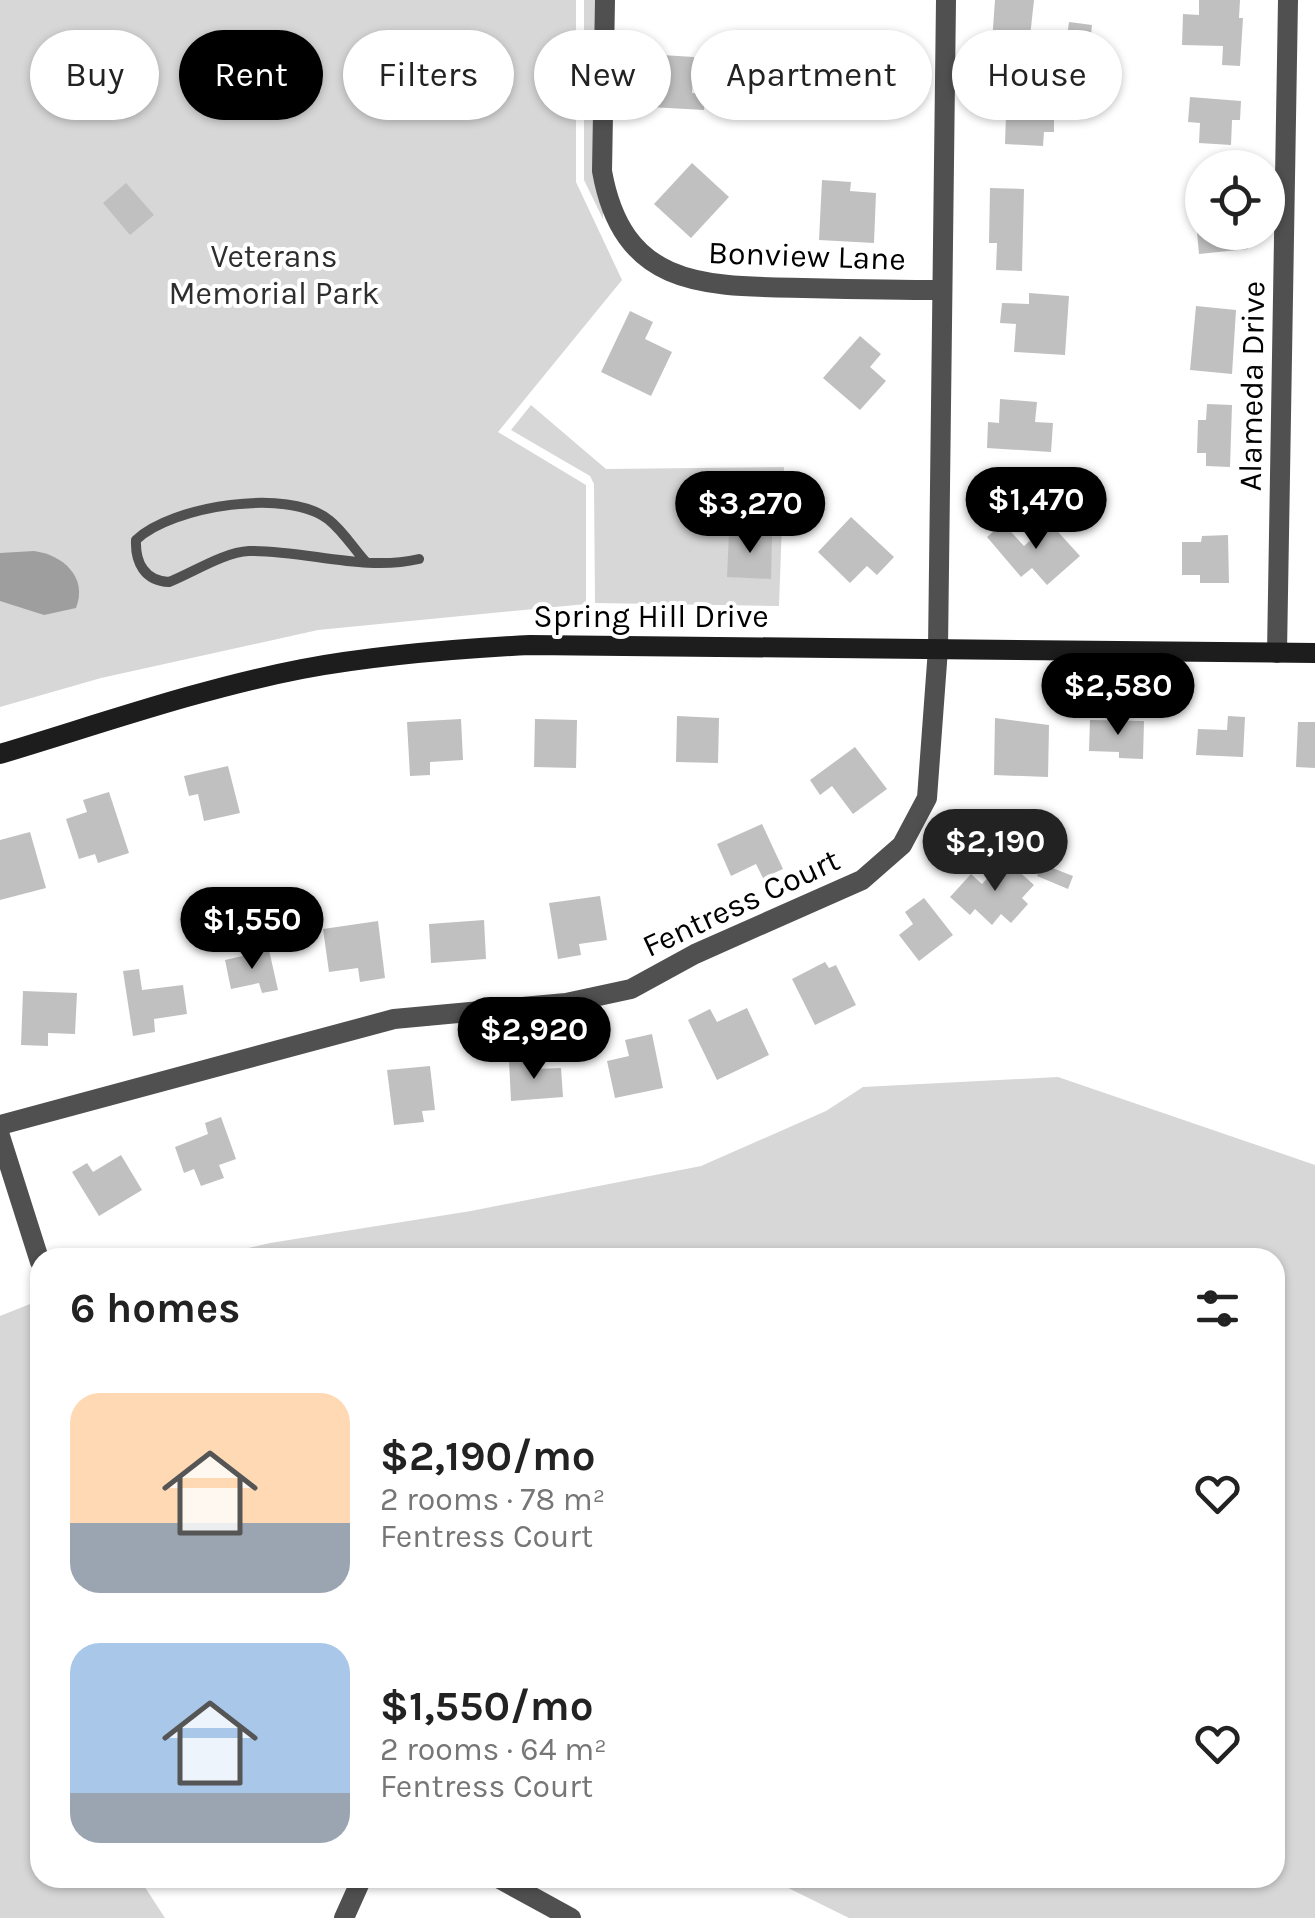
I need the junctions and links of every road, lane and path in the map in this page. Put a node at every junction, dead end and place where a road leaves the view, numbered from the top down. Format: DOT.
graph roads {
  1 [pos="605,0"];
  2 [pos="946,0"];
  3 [pos="1288,0"];
  4 [pos="942,290"];
  5 [pos="419,559"];
  6 [pos="366,562"];
  7 [pos="938,648"];
  8 [pos="1277,652"];
  9 [pos="1315,653"];
  10 [pos="0,754"];
  11 [pos="0,1126"];
  12 [pos="0,1136"];
  13 [pos="36,1248"];
  14 [pos="358,1888"];
  15 [pos="516,1888"];
  16 [pos="344,1918"];
  17 [pos="571,1918"];
  1 -- 4 [label="street, Bonview Lane"];
  2 -- 4 [label="street, Fentress Court"];
  3 -- 8 [label="street, Alameda Drive"];
  4 -- 7 [label="street, Fentress Court"];
  5 -- 6 [label="lane"];
  6 -- 6 [label="lane"];
  7 -- 8 [label="main road, Spring Hill Drive"];
  7 -- 10 [label="main road, Spring Hill Drive"];
  7 -- 11 [label="street, Fentress Court"];
  8 -- 9 [label="main road, Spring Hill Drive"];
  12 -- 13 [label="street"];
  14 -- 16 [label="street"];
  15 -- 17 [label="street"];
}
